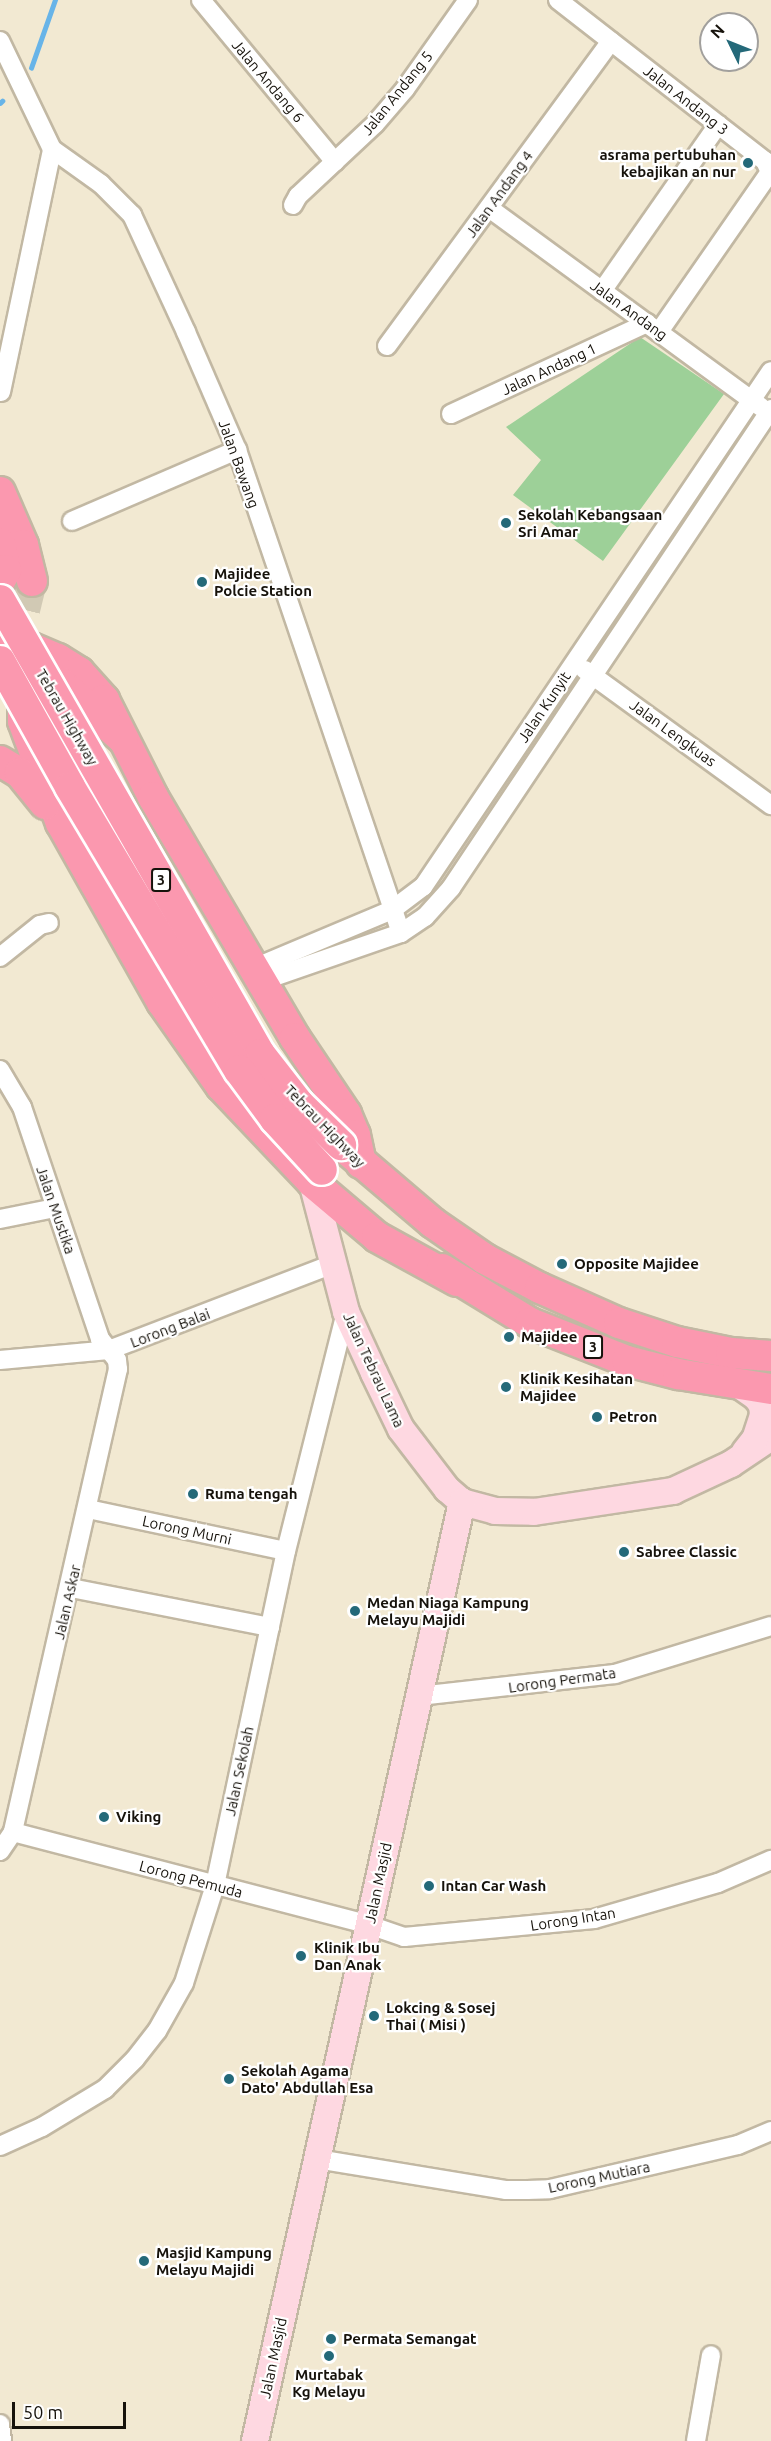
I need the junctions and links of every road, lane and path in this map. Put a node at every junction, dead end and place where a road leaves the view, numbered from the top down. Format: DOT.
graph roads {
  1 [pos="201,0"];
  2 [pos="468,0"];
  3 [pos="558,0"];
  4 [pos="0,41"];
  5 [pos="611,41"];
  6 [pos="718,125"];
  7 [pos="52,149"];
  8 [pos="335,162"];
  9 [pos="764,198"];
  10 [pos="292,205"];
  11 [pos="489,208"];
  12 [pos="602,291"];
  13 [pos="653,327"];
  14 [pos="387,346"];
  15 [pos="771,371"];
  16 [pos="0,392"];
  17 [pos="751,400"];
  18 [pos="770,412"];
  19 [pos="451,414"];
  20 [pos="237,450"];
  21 [pos="0,492"];
  22 [pos="72,521"];
  23 [pos="0,543"];
  24 [pos="0,581"];
  25 [pos="32,581"];
  26 [pos="0,600"];
  27 [pos="0,644"];
  28 [pos="0,661"];
  29 [pos="574,662"];
  30 [pos="593,676"];
  31 [pos="123,739"];
  32 [pos="0,761"];
  33 [pos="771,805"];
  34 [pos="61,823"];
  35 [pos="392,910"];
  36 [pos="49,923"];
  37 [pos="401,933"];
  38 [pos="0,957"];
  39 [pos="258,975"];
  40 [pos="0,1070"];
  41 [pos="351,1154"];
  42 [pos="317,1176"];
  43 [pos="55,1208"];
  44 [pos="0,1219"];
  45 [pos="333,1264"];
  46 [pos="346,1312"];
  47 [pos="109,1350"];
  48 [pos="771,1356"];
  49 [pos="0,1359"];
  50 [pos="739,1385"];
  51 [pos="771,1389"];
  52 [pos="771,1437"];
  53 [pos="742,1457"];
  54 [pos="462,1502"];
  55 [pos="88,1509"];
  56 [pos="286,1551"];
  57 [pos="70,1588"];
  58 [pos="771,1626"];
  59 [pos="270,1628"];
  60 [pos="419,1696"];
  61 [pos="14,1832"];
  62 [pos="0,1851"];
  63 [pos="771,1860"];
  64 [pos="215,1885"];
  65 [pos="369,1925"];
  66 [pos="771,2131"];
  67 [pos="0,2146"];
  68 [pos="317,2159"];
  69 [pos="711,2355"];
  70 [pos="261,2415"];
  71 [pos="0,2424"];
  72 [pos="2,2441"];
  73 [pos="236,2441"];
  74 [pos="255,2441"];
  75 [pos="696,2441"];
  1 -- 8 [label="street, Jalan Andang 6"];
  2 -- 8 [label="street, Jalan Andang 5"];
  3 -- 5 [label="street, Jalan Andang 3"];
  4 -- 7 [label="street, Jalan Bawang"];
  5 -- 6 [label="street, Jalan Andang 3"];
  5 -- 11 [label="street, Jalan Andang 4"];
  6 -- 9 [label="street, Jalan Andang 3"];
  6 -- 12 [label="street"];
  7 -- 16 [label="street"];
  7 -- 20 [label="street, Jalan Bawang"];
  8 -- 10 [label="street, Jalan Andang 5"];
  9 -- 13 [label="street, Jalan Andang 3"];
  11 -- 12 [label="street, Jalan Andang"];
  11 -- 14 [label="street, Jalan Andang 4"];
  12 -- 13 [label="street, Jalan Andang"];
  13 -- 17 [label="street, Jalan Andang"];
  13 -- 19 [label="street, Jalan Andang 1"];
  15 -- 17 [label="street, Jalan Kunyit"];
  17 -- 18 [label="street, Jalan Andang"];
  17 -- 29 [label="street, Jalan Kunyit"];
  18 -- 30 [label="street, Jalan Kunyit"];
  20 -- 22 [label="street"];
  20 -- 35 [label="street, Jalan Bawang"];
  21 -- 25 [label="highway"];
  23 -- 24 [label="highway"];
  26 -- 41 [label="highway, Tebrau Highway / 3, bridge"];
  27 -- 31 [label="highway"];
  28 -- 42 [label="highway, Tebrau Highway / 3, bridge"];
  29 -- 30 [label="street, Jalan Lengkuas"];
  29 -- 35 [label="street, Jalan Kunyit"];
  30 -- 33 [label="street, Jalan Lengkuas"];
  30 -- 37 [label="street, Jalan Kunyit"];
  31 -- 34 [label="highway"];
  31 -- 39 [label="highway"];
  32 -- 34 [label="highway"];
  34 -- 42 [label="highway"];
  35 -- 37 [label="street, Jalan Bawang"];
  35 -- 39 [label="street, Jalan Kunyit"];
  36 -- 38 [label="street"];
  37 -- 39 [label="street, Jalan Kunyit"];
  39 -- 41 [label="highway"];
  40 -- 43 [label="street, Jalan Mustika"];
  41 -- 48 [label="highway, Tebrau Highway / 3"];
  42 -- 45 [label="main road, Jalan Tebrau Lama"];
  42 -- 50 [label="highway, Tebrau Highway / 3"];
  43 -- 44 [label="street"];
  43 -- 47 [label="street, Jalan Mustika"];
  45 -- 46 [label="main road, Jalan Tebrau Lama"];
  45 -- 47 [label="street, Lorong Balai"];
  46 -- 54 [label="main road, Jalan Tebrau Lama"];
  46 -- 56 [label="street, Jalan Sekolah"];
  47 -- 49 [label="street, Lorong Balai"];
  47 -- 55 [label="street, Jalan Askar"];
  50 -- 51 [label="highway, Tebrau Highway / 3"];
  50 -- 53 [label="main road"];
  52 -- 53 [label="main road, Jalan Tebrau Lama"];
  53 -- 54 [label="main road, Jalan Tebrau Lama"];
  54 -- 60 [label="main road, Jalan Masjid"];
  55 -- 56 [label="street, Lorong Murni"];
  55 -- 57 [label="street, Jalan Askar"];
  56 -- 59 [label="street, Jalan Sekolah"];
  57 -- 59 [label="street"];
  57 -- 61 [label="street, Jalan Askar"];
  58 -- 60 [label="street, Lorong Permata"];
  59 -- 64 [label="street, Jalan Sekolah"];
  60 -- 65 [label="main road, Jalan Masjid"];
  61 -- 62 [label="street, Jalan Askar"];
  61 -- 64 [label="street, Lorong Pemuda"];
  63 -- 65 [label="street, Lorong Intan"];
  64 -- 65 [label="street, Lorong Pemuda"];
  64 -- 67 [label="street, Jalan Sekolah"];
  65 -- 68 [label="main road, Jalan Masjid"];
  66 -- 68 [label="street, Lorong Mutiara"];
  68 -- 70 [label="main road, Jalan Masjid"];
  69 -- 75 [label="street"];
  70 -- 73 [label="main road"];
  70 -- 74 [label="main road, Jalan Masjid"];
  71 -- 72 [label="street"];
}
